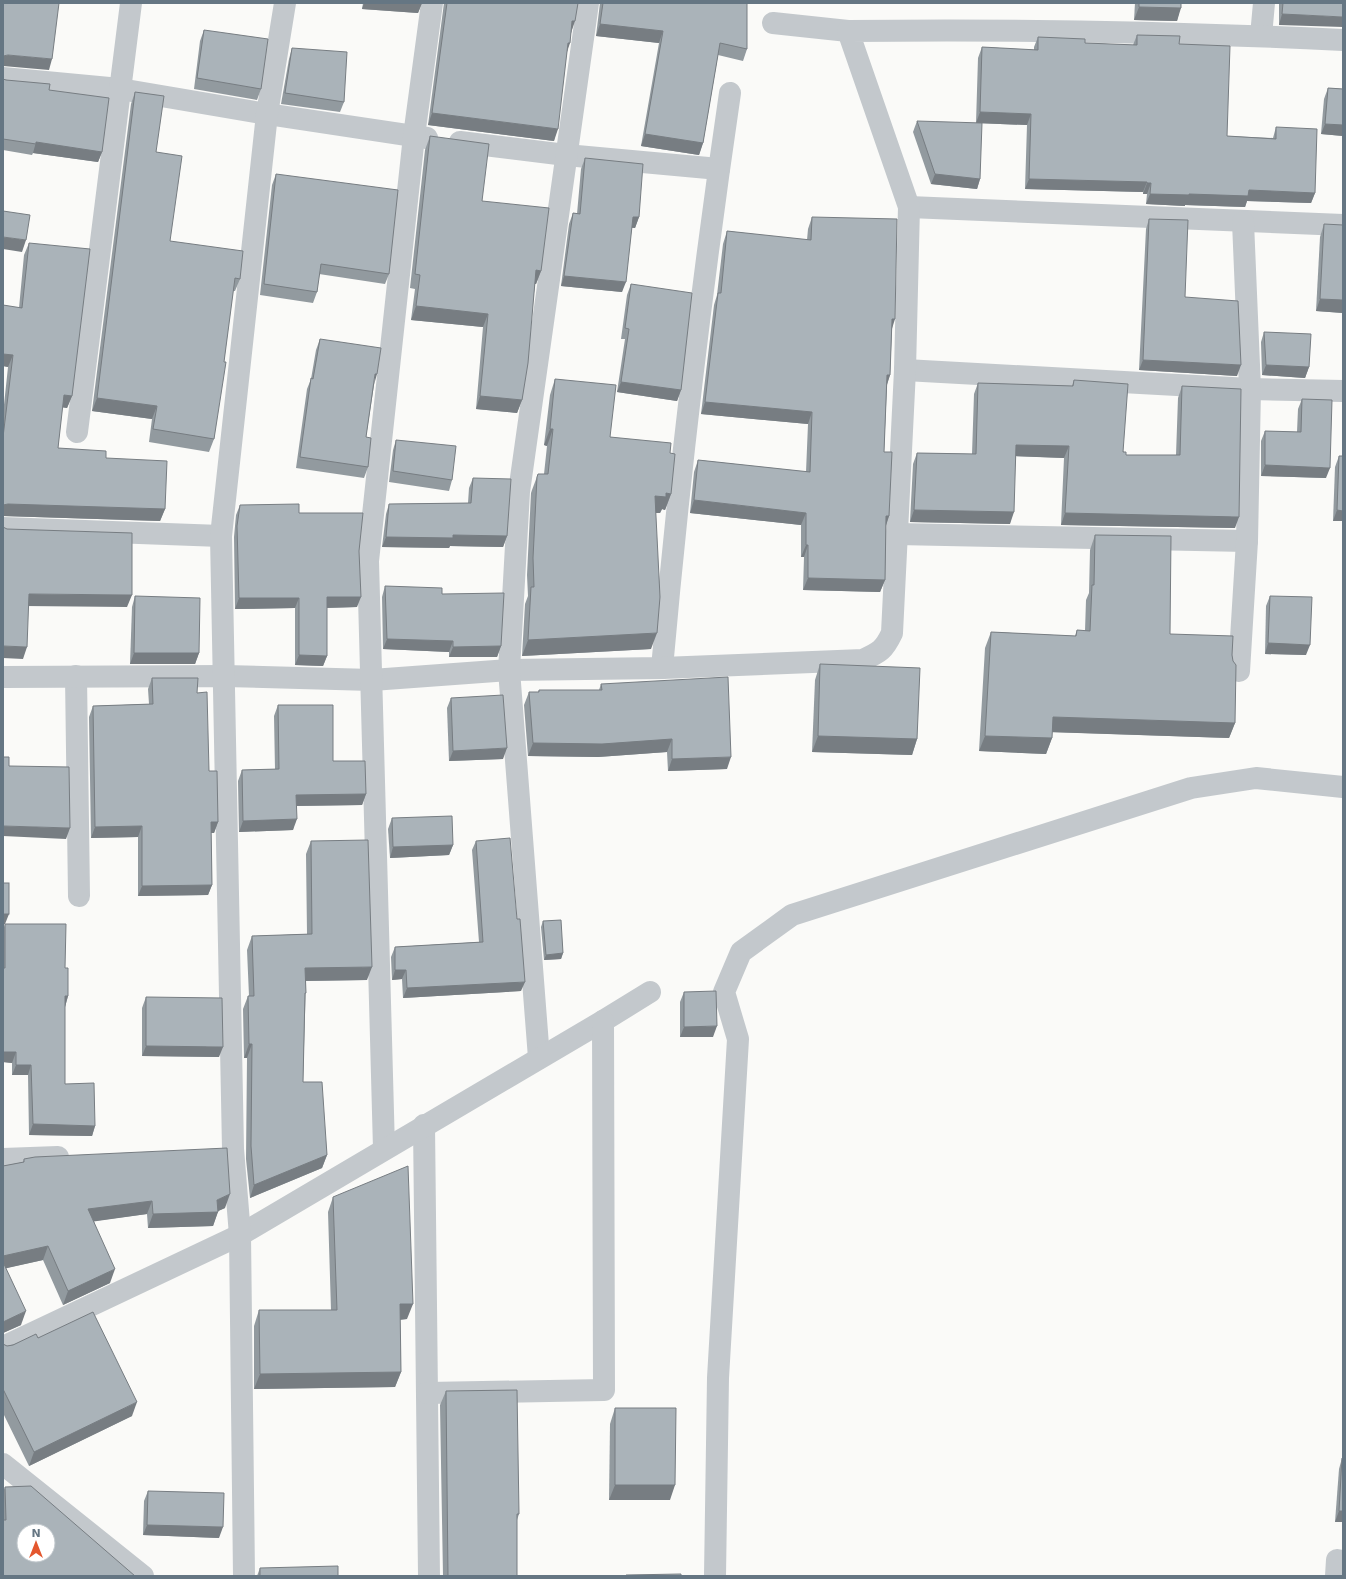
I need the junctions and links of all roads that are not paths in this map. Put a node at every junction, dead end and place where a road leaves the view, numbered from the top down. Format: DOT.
graph roads {
  1 [pos="131,3"];
  2 [pos="285,3"];
  3 [pos="432,3"];
  4 [pos="588,3"];
  5 [pos="1264,3"];
  6 [pos="773,23"];
  7 [pos="848,31"];
  8 [pos="1261,36"];
  9 [pos="1343,40"];
  10 [pos="3,78"];
  11 [pos="120,90"];
  12 [pos="730,93"];
  13 [pos="267,114"];
  14 [pos="414,136"];
  15 [pos="566,155"];
  16 [pos="719,169"];
  17 [pos="909,207"];
  18 [pos="1243,222"];
  19 [pos="1343,226"];
  20 [pos="905,370"];
  21 [pos="1250,389"];
  22 [pos="1343,391"];
  23 [pos="77,432"];
  24 [pos="3,528"];
  25 [pos="897,534"];
  26 [pos="221,536"];
  27 [pos="1246,541"];
  28 [pos="662,668"];
  29 [pos="509,670"];
  30 [pos="1239,671"];
  31 [pos="76,676"];
  32 [pos="225,676"];
  33 [pos="3,677"];
  34 [pos="372,680"];
  35 [pos="1343,787"];
  36 [pos="79,896"];
  37 [pos="650,992"];
  38 [pos="603,1021"];
  39 [pos="539,1058"];
  40 [pos="424,1125"];
  41 [pos="384,1149"];
  42 [pos="74,1156"];
  43 [pos="3,1159"];
  44 [pos="240,1235"];
  45 [pos="3,1347"];
  46 [pos="427,1393"];
  47 [pos="3,1464"];
  48 [pos="1343,1561"];
  49 [pos="143,1576"];
  50 [pos="244,1576"];
  51 [pos="429,1576"];
  52 [pos="715,1576"];
  53 [pos="1336,1576"];
  1 -- 11 [label="street"];
  2 -- 13 [label="street"];
  3 -- 14 [label="street"];
  4 -- 15 [label="street"];
  5 -- 8 [label="street"];
  6 -- 7 [label="street"];
  7 -- 8 [label="street"];
  7 -- 17 [label="street"];
  8 -- 9 [label="street"];
  10 -- 11 [label="street"];
  11 -- 13 [label="street"];
  11 -- 23 [label="street"];
  12 -- 16 [label="street"];
  13 -- 14 [label="street"];
  13 -- 26 [label="street"];
  14 -- 15 [label="street"];
  14 -- 34 [label="street"];
  15 -- 16 [label="street"];
  15 -- 29 [label="street"];
  16 -- 28 [label="street"];
  17 -- 18 [label="street"];
  17 -- 20 [label="street"];
  18 -- 19 [label="street"];
  18 -- 21 [label="street"];
  20 -- 21 [label="street"];
  20 -- 25 [label="street"];
  21 -- 22 [label="street"];
  21 -- 27 [label="street"];
  24 -- 26 [label="street"];
  25 -- 27 [label="street"];
  25 -- 28 [label="street"];
  26 -- 32 [label="street"];
  27 -- 30 [label="street"];
  28 -- 29 [label="street"];
  29 -- 34 [label="street"];
  29 -- 39 [label="street"];
  31 -- 32 [label="street"];
  31 -- 33 [label="street"];
  31 -- 36 [label="street"];
  32 -- 34 [label="street"];
  32 -- 44 [label="street"];
  34 -- 41 [label="street"];
  35 -- 52 [label="street"];
  37 -- 38 [label="street"];
  38 -- 39 [label="street"];
  38 -- 46 [label="street"];
  39 -- 40 [label="street"];
  40 -- 41 [label="street"];
  40 -- 46 [label="street"];
  41 -- 44 [label="street"];
  42 -- 43 [label="street"];
  44 -- 45 [label="street"];
  44 -- 50 [label="street"];
  46 -- 51 [label="street"];
  47 -- 49 [label="street"];
  48 -- 53 [label="street"];
}
